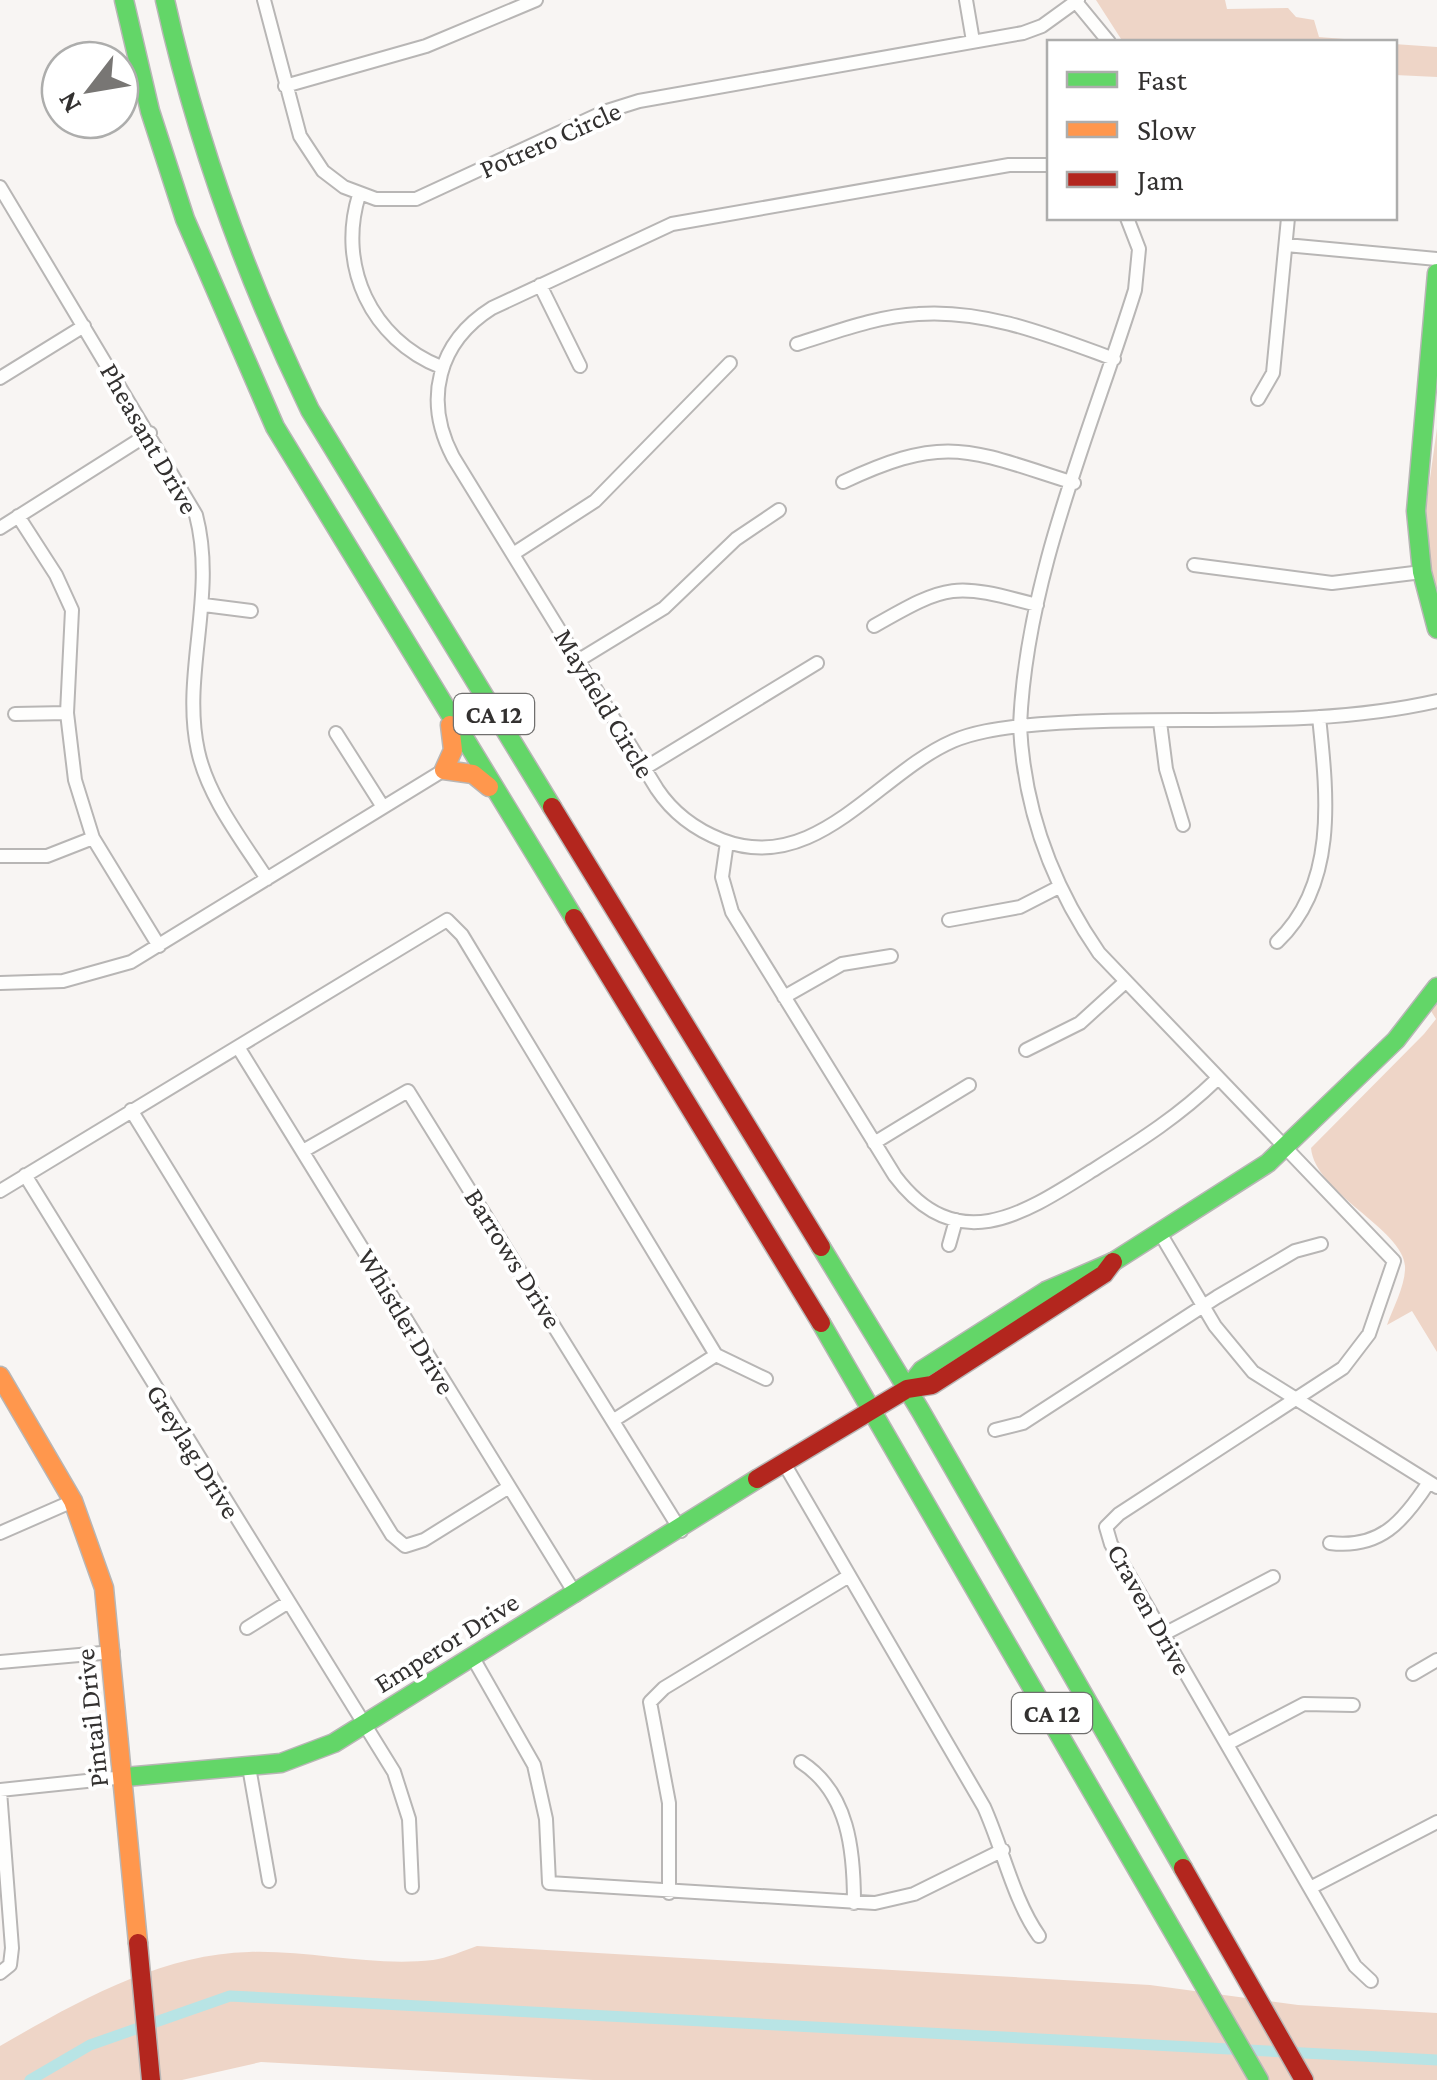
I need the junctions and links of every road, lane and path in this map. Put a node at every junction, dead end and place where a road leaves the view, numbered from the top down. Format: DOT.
graph roads {
  1 [pos="124,0"];
  2 [pos="165,0"];
  3 [pos="264,0"];
  4 [pos="536,0"];
  5 [pos="966,0"];
  6 [pos="1077,1"];
  7 [pos="1107,40"];
  8 [pos="973,41"];
  9 [pos="285,86"];
  10 [pos="1047,164"];
  11 [pos="0,187"];
  12 [pos="359,195"];
  13 [pos="1129,220"];
  14 [pos="1288,220"];
  15 [pos="1286,245"];
  16 [pos="1437,259"];
  17 [pos="1437,273"];
  18 [pos="540,284"];
  19 [pos="84,326"];
  20 [pos="798,344"];
  21 [pos="1114,358"];
  22 [pos="730,363"];
  23 [pos="580,366"];
  24 [pos="441,367"];
  25 [pos="0,378"];
  26 [pos="1258,399"];
  27 [pos="150,433"];
  28 [pos="842,482"];
  29 [pos="1074,483"];
  30 [pos="779,510"];
  31 [pos="18,516"];
  32 [pos="0,528"];
  33 [pos="513,554"];
  34 [pos="1194,566"];
  35 [pos="1422,572"];
  36 [pos="1037,604"];
  37 [pos="204,605"];
  38 [pos="251,610"];
  39 [pos="874,626"];
  40 [pos="1437,629"];
  41 [pos="579,660"];
  42 [pos="818,663"];
  43 [pos="1437,700"];
  44 [pos="67,713"];
  45 [pos="15,714"];
  46 [pos="449,716"];
  47 [pos="1319,717"];
  48 [pos="1160,722"];
  49 [pos="1020,726"];
  50 [pos="336,734"];
  51 [pos="645,768"];
  52 [pos="444,770"];
  53 [pos="496,792"];
  54 [pos="383,807"];
  55 [pos="1183,824"];
  56 [pos="93,838"];
  57 [pos="727,842"];
  58 [pos="0,856"];
  59 [pos="266,879"];
  60 [pos="1060,888"];
  61 [pos="948,920"];
  62 [pos="1277,942"];
  63 [pos="159,946"];
  64 [pos="891,956"];
  65 [pos="0,983"];
  66 [pos="1124,984"];
  67 [pos="1437,987"];
  68 [pos="784,996"];
  69 [pos="238,1046"];
  70 [pos="1026,1050"];
  71 [pos="1216,1080"];
  72 [pos="969,1085"];
  73 [pos="131,1110"];
  74 [pos="874,1143"];
  75 [pos="1283,1148"];
  76 [pos="303,1151"];
  77 [pos="25,1176"];
  78 [pos="0,1191"];
  79 [pos="956,1220"];
  80 [pos="1160,1233"];
  81 [pos="1321,1244"];
  82 [pos="949,1245"];
  83 [pos="1203,1306"];
  84 [pos="716,1355"];
  85 [pos="0,1376"];
  86 [pos="766,1378"];
  87 [pos="907,1388"];
  88 [pos="1294,1400"];
  89 [pos="873,1408"];
  90 [pos="614,1420"];
  91 [pos="996,1430"];
  92 [pos="785,1465"];
  93 [pos="1433,1485"];
  94 [pos="508,1487"];
  95 [pos="74,1501"];
  96 [pos="681,1530"];
  97 [pos="0,1533"];
  98 [pos="1330,1543"];
  99 [pos="849,1576"];
  100 [pos="1273,1576"];
  101 [pos="576,1595"];
  102 [pos="287,1603"];
  103 [pos="247,1628"];
  104 [pos="1164,1634"];
  105 [pos="113,1652"];
  106 [pos="473,1658"];
  107 [pos="1437,1660"];
  108 [pos="0,1662"];
  109 [pos="1413,1674"];
  110 [pos="1353,1705"];
  111 [pos="366,1724"];
  112 [pos="1228,1744"];
  113 [pos="801,1762"];
  114 [pos="249,1767"];
  115 [pos="125,1777"];
  116 [pos="0,1790"];
  117 [pos="1437,1822"];
  118 [pos="1004,1850"];
  119 [pos="270,1881"];
  120 [pos="412,1887"];
  121 [pos="1310,1888"];
  122 [pos="669,1894"];
  123 [pos="854,1902"];
  124 [pos="1039,1936"];
  125 [pos="0,1973"];
  126 [pos="1371,1981"];
  127 [pos="151,2080"];
  128 [pos="1259,2080"];
  129 [pos="1304,2080"];
  1 -- 46 [label="main road, CA 12"];
  2 -- 87 [label="main road, CA 12"];
  3 -- 9 [label="street"];
  4 -- 9 [label="street"];
  5 -- 8 [label="street"];
  6 -- 7 [label="street"];
  6 -- 8 [label="street, Potrero Circle"];
  8 -- 12 [label="street, Potrero Circle"];
  9 -- 12 [label="street"];
  10 -- 18 [label="street, Mayfield Circle"];
  11 -- 19 [label="street, Pheasant Drive"];
  12 -- 24 [label="street"];
  13 -- 21 [label="street"];
  14 -- 15 [label="street"];
  15 -- 16 [label="street"];
  15 -- 26 [label="street"];
  17 -- 35 [label="main road"];
  18 -- 23 [label="street"];
  18 -- 24 [label="street, Mayfield Circle"];
  19 -- 25 [label="street"];
  19 -- 27 [label="street, Pheasant Drive"];
  20 -- 21 [label="street"];
  21 -- 29 [label="street"];
  22 -- 33 [label="street"];
  24 -- 33 [label="street, Mayfield Circle"];
  27 -- 31 [label="street"];
  27 -- 37 [label="street, Pheasant Drive"];
  28 -- 29 [label="street"];
  29 -- 36 [label="street"];
  30 -- 41 [label="street"];
  31 -- 32 [label="street"];
  31 -- 44 [label="street"];
  33 -- 41 [label="street, Mayfield Circle"];
  34 -- 35 [label="street"];
  35 -- 40 [label="main road"];
  36 -- 39 [label="street"];
  36 -- 49 [label="street"];
  37 -- 38 [label="street"];
  37 -- 59 [label="street, Pheasant Drive"];
  41 -- 51 [label="street, Mayfield Circle"];
  42 -- 51 [label="street"];
  43 -- 47 [label="street, Mayfield Circle"];
  44 -- 45 [label="street"];
  44 -- 56 [label="street"];
  46 -- 52 [label="main road"];
  46 -- 53 [label="main road, CA 12"];
  47 -- 48 [label="street, Mayfield Circle"];
  47 -- 62 [label="street"];
  48 -- 49 [label="street, Mayfield Circle"];
  48 -- 55 [label="street"];
  49 -- 57 [label="street, Mayfield Circle"];
  49 -- 60 [label="street"];
  50 -- 54 [label="street"];
  51 -- 57 [label="street, Mayfield Circle"];
  52 -- 53 [label="main road"];
  52 -- 54 [label="street"];
  53 -- 89 [label="main road, CA 12"];
  54 -- 59 [label="street"];
  56 -- 58 [label="street"];
  56 -- 63 [label="street"];
  57 -- 68 [label="street"];
  59 -- 63 [label="street"];
  60 -- 61 [label="street"];
  60 -- 66 [label="street"];
  63 -- 65 [label="street"];
  64 -- 68 [label="street"];
  66 -- 70 [label="street"];
  66 -- 71 [label="street"];
  67 -- 75 [label="main road, Emperor Drive"];
  68 -- 74 [label="street"];
  69 -- 73 [label="street"];
  69 -- 76 [label="street, Whistler Drive"];
  69 -- 84 [label="street"];
  71 -- 75 [label="street"];
  71 -- 79 [label="street"];
  72 -- 74 [label="street"];
  73 -- 77 [label="street"];
  73 -- 94 [label="street"];
  74 -- 79 [label="street"];
  75 -- 80 [label="main road, Emperor Drive"];
  75 -- 88 [label="street"];
  76 -- 90 [label="street, Barrows Drive"];
  76 -- 94 [label="street, Whistler Drive"];
  77 -- 78 [label="street"];
  77 -- 102 [label="street, Greylag Drive"];
  79 -- 82 [label="street"];
  80 -- 83 [label="street"];
  80 -- 87 [label="main road, Emperor Drive"];
  81 -- 83 [label="street"];
  83 -- 88 [label="street"];
  83 -- 91 [label="street"];
  84 -- 86 [label="street"];
  84 -- 90 [label="street"];
  85 -- 95 [label="main road, Pintail Drive"];
  87 -- 89 [label="main road, Emperor Drive"];
  87 -- 129 [label="main road, CA 12"];
  88 -- 93 [label="street"];
  88 -- 104 [label="street, Craven Drive"];
  89 -- 92 [label="main road, Emperor Drive"];
  89 -- 128 [label="main road, CA 12"];
  90 -- 96 [label="street, Barrows Drive"];
  92 -- 96 [label="main road, Emperor Drive"];
  92 -- 99 [label="street"];
  93 -- 98 [label="street"];
  94 -- 101 [label="street, Whistler Drive"];
  95 -- 97 [label="street"];
  95 -- 105 [label="main road, Pintail Drive"];
  96 -- 101 [label="main road, Emperor Drive"];
  99 -- 118 [label="street"];
  99 -- 122 [label="street"];
  100 -- 104 [label="street"];
  101 -- 106 [label="main road, Emperor Drive"];
  102 -- 103 [label="street"];
  102 -- 111 [label="street, Greylag Drive"];
  104 -- 112 [label="street, Craven Drive"];
  105 -- 108 [label="street"];
  105 -- 115 [label="main road, Pintail Drive"];
  106 -- 111 [label="main road, Emperor Drive"];
  106 -- 122 [label="street"];
  107 -- 109 [label="street"];
  110 -- 112 [label="street"];
  111 -- 114 [label="main road, Emperor Drive"];
  111 -- 120 [label="street, Greylag Drive"];
  112 -- 121 [label="street, Craven Drive"];
  113 -- 123 [label="street"];
  114 -- 115 [label="main road, Emperor Drive"];
  114 -- 119 [label="street"];
  115 -- 116 [label="street, Emperor Drive"];
  115 -- 127 [label="main road, Pintail Drive"];
  116 -- 125 [label="street"];
  117 -- 121 [label="street"];
  118 -- 123 [label="street"];
  118 -- 124 [label="street"];
  121 -- 126 [label="street, Craven Drive"];
  122 -- 123 [label="street"];
}
